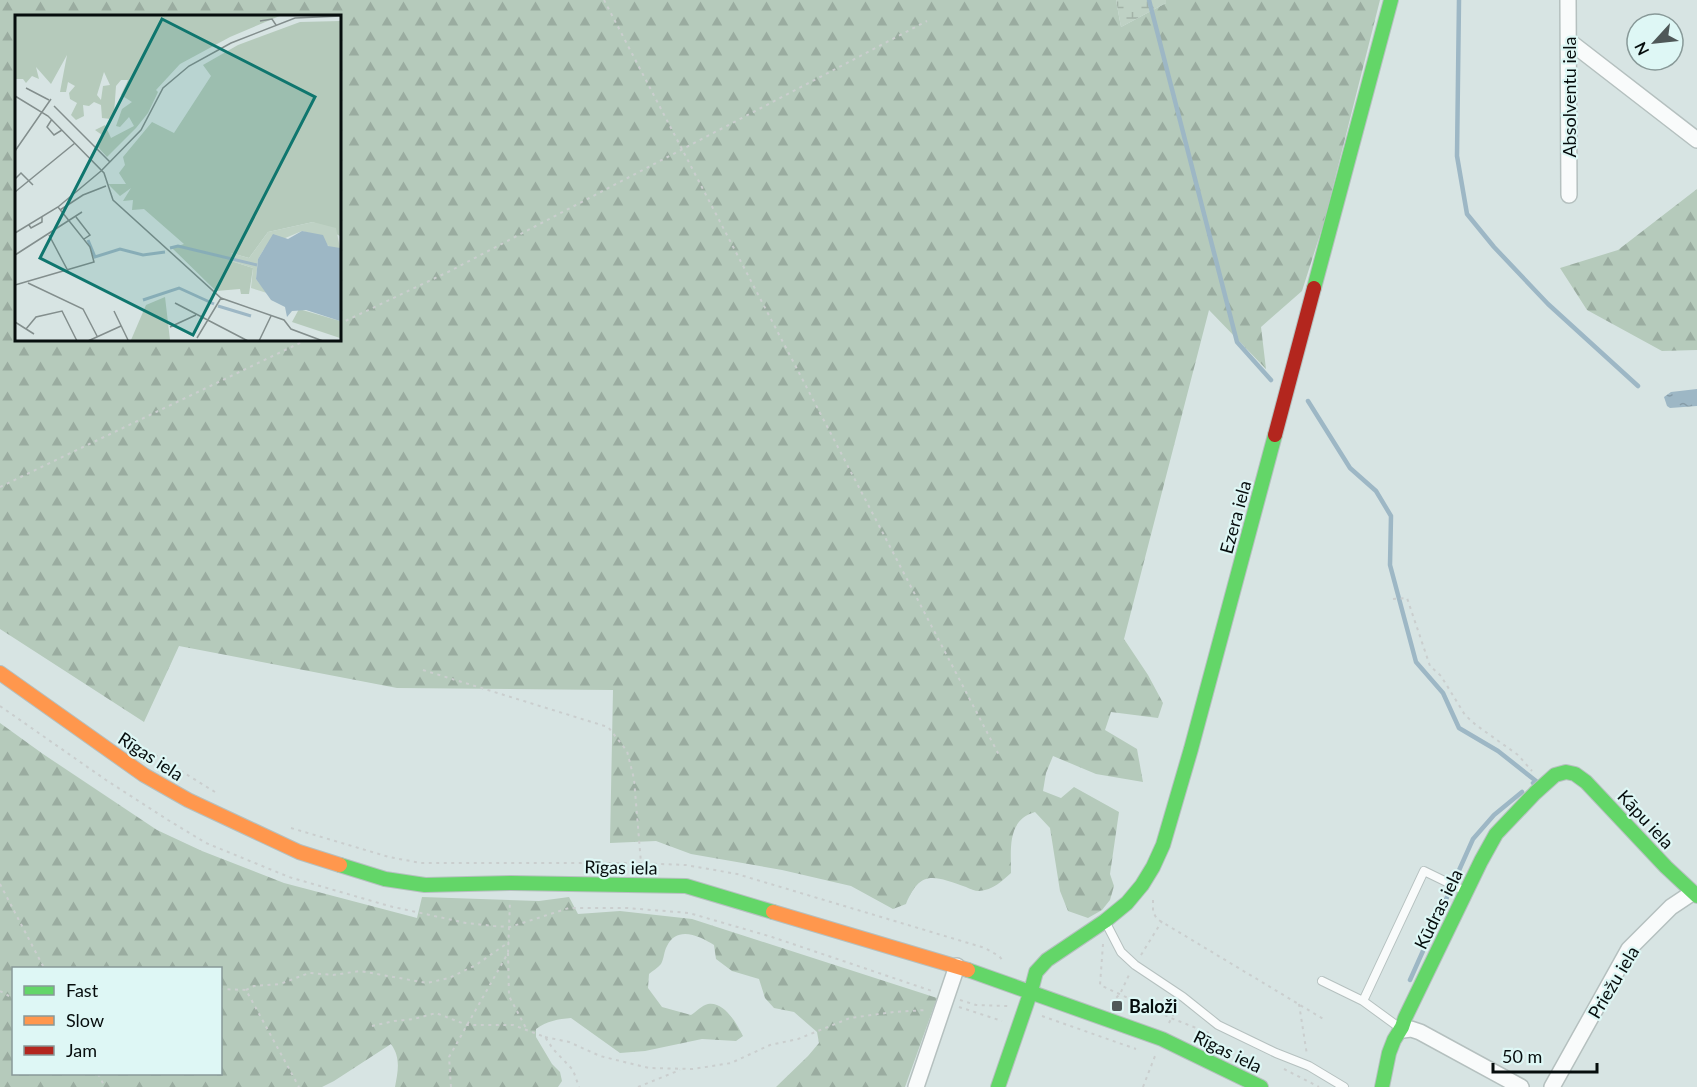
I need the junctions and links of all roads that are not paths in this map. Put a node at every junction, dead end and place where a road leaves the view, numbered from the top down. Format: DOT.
graph roads {
  1 [pos="1391,0"];
  2 [pos="1568,0"];
  3 [pos="1569,42"];
  4 [pos="1697,140"];
  5 [pos="1569,195"];
  6 [pos="0,674"];
  7 [pos="1566,772"];
  8 [pos="1467,892"];
  9 [pos="1695,894"];
  10 [pos="1105,921"];
  11 [pos="957,966"];
  12 [pos="1322,981"];
  13 [pos="1031,991"];
  14 [pos="1363,1001"];
  15 [pos="1403,1030"];
  16 [pos="916,1087"];
  17 [pos="998,1087"];
  18 [pos="1261,1087"];
  19 [pos="1344,1087"];
  20 [pos="1382,1087"];
  21 [pos="1521,1087"];
  22 [pos="1552,1087"];
  1 -- 10 [label="street, Ezera iela"];
  2 -- 3 [label="street, Absolventu iela"];
  3 -- 4 [label="street"];
  3 -- 5 [label="street, Absolventu iela"];
  6 -- 11 [label="street, Rīgas iela"];
  7 -- 8 [label="street, Kūdras iela"];
  7 -- 9 [label="street, Kāpu iela"];
  8 -- 14 [label="lane"];
  8 -- 15 [label="street, Kūdras iela"];
  9 -- 22 [label="street, Priežu iela"];
  10 -- 13 [label="street, Ezera iela"];
  10 -- 19 [label="lane"];
  11 -- 13 [label="street, Rīgas iela"];
  11 -- 16 [label="street"];
  12 -- 14 [label="lane"];
  13 -- 17 [label="street, Ezera iela"];
  13 -- 18 [label="street, Rīgas iela"];
  14 -- 15 [label="lane"];
  15 -- 20 [label="street, Kūdras iela"];
  15 -- 21 [label="street"];
}
